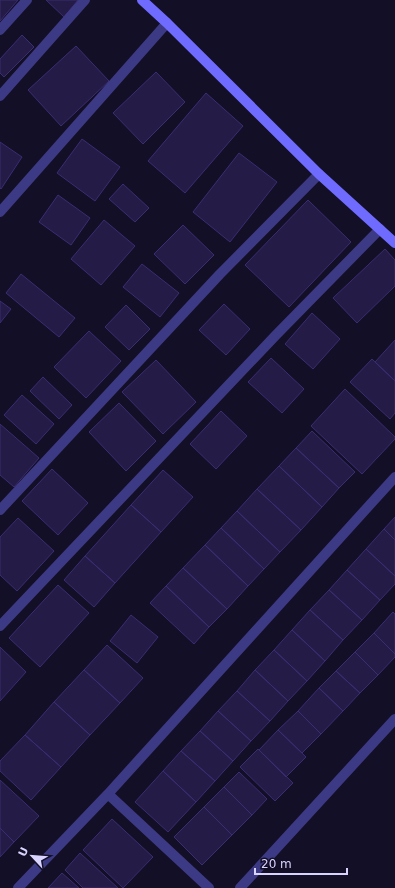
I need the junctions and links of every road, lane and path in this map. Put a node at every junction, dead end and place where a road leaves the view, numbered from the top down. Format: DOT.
graph roads {
  1 [pos="27,0"];
  2 [pos="85,0"];
  3 [pos="142,0"];
  4 [pos="167,23"];
  5 [pos="0,30"];
  6 [pos="0,96"];
  7 [pos="320,174"];
  8 [pos="0,212"];
  9 [pos="380,229"];
  10 [pos="395,243"];
  11 [pos="395,477"];
  12 [pos="0,510"];
  13 [pos="0,626"];
  14 [pos="395,719"];
  15 [pos="108,794"];
  16 [pos="18,888"];
  17 [pos="209,888"];
  18 [pos="240,888"];
  1 -- 5 [label="street"];
  2 -- 6 [label="street"];
  3 -- 4 [label="main road"];
  4 -- 7 [label="main road"];
  4 -- 8 [label="street"];
  7 -- 9 [label="main road"];
  7 -- 12 [label="street"];
  9 -- 10 [label="main road"];
  9 -- 13 [label="street"];
  11 -- 15 [label="street"];
  14 -- 18 [label="street"];
  15 -- 16 [label="street"];
  15 -- 17 [label="street"];
}
